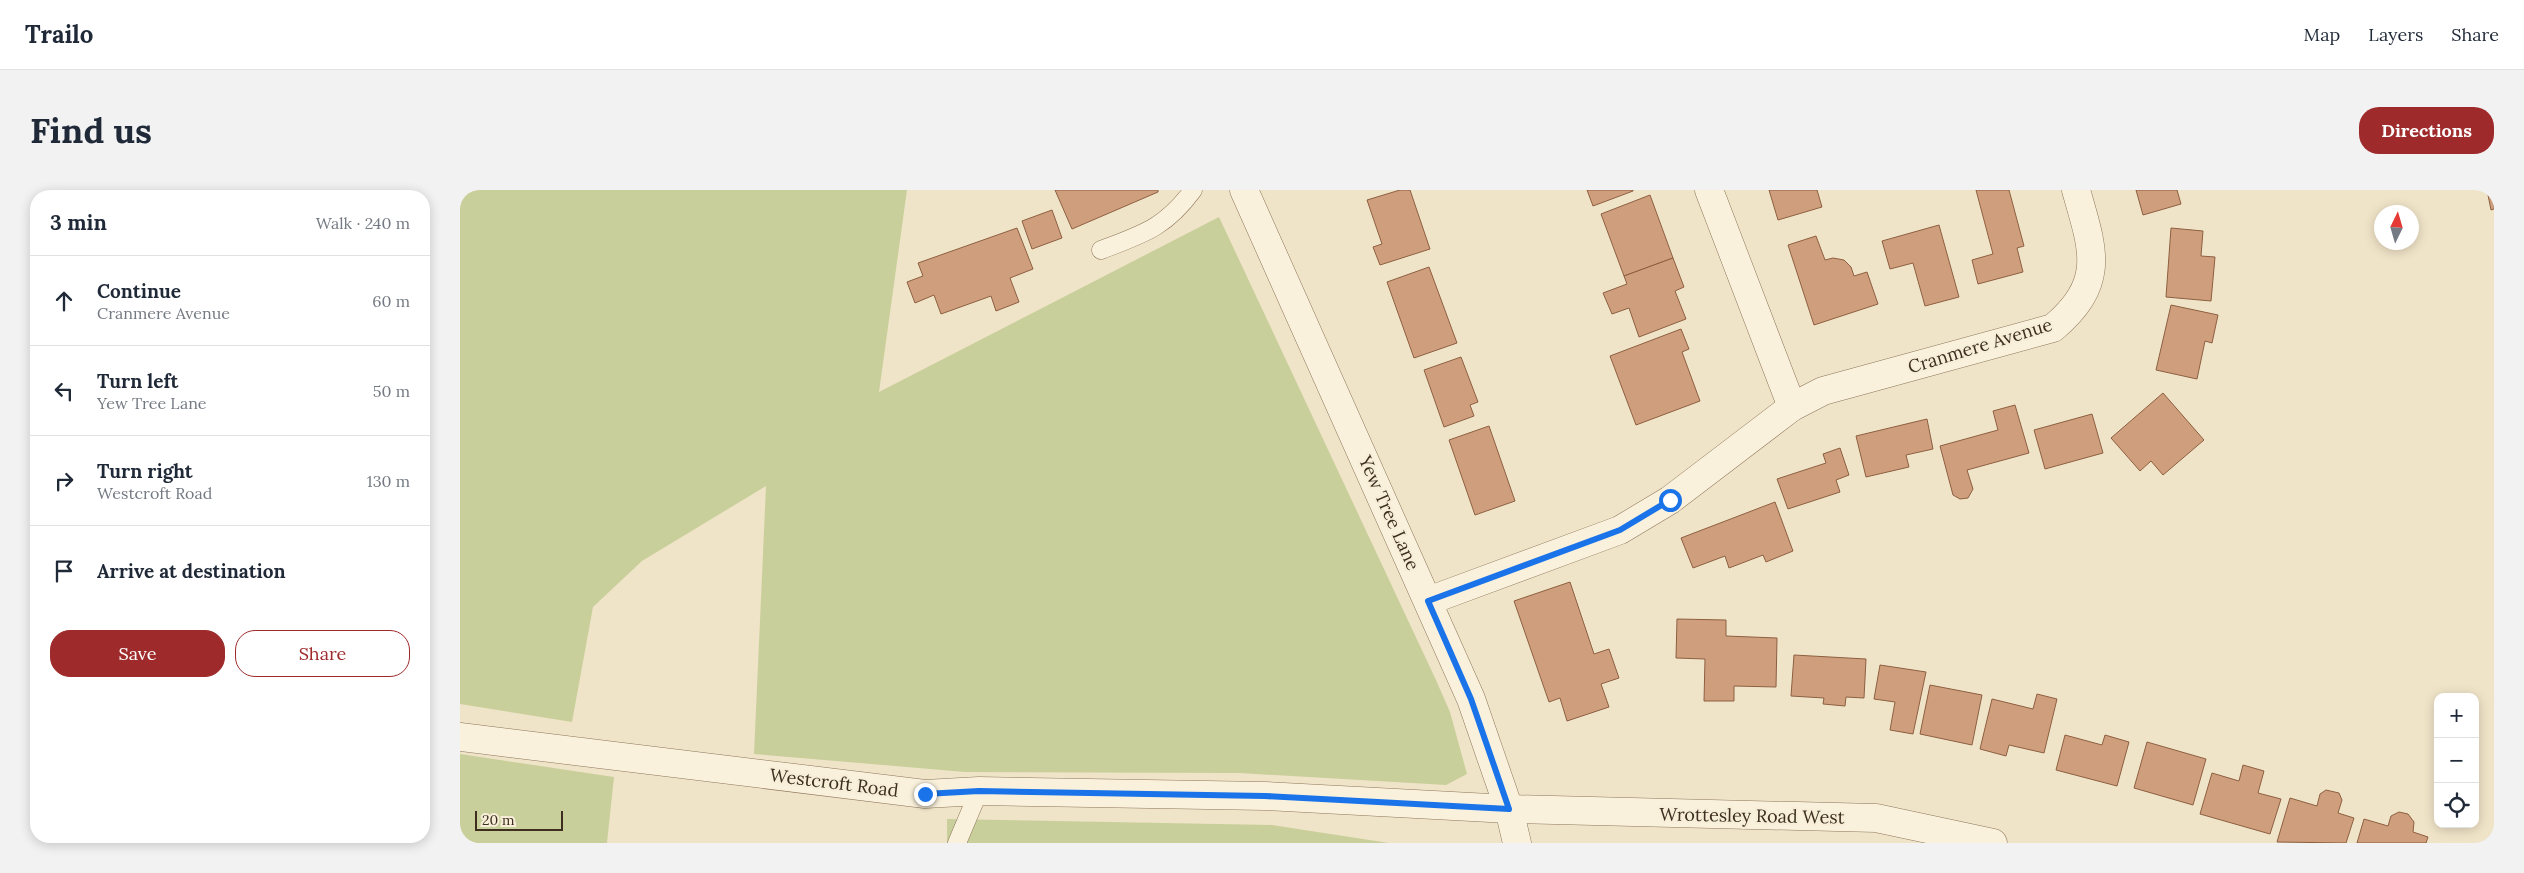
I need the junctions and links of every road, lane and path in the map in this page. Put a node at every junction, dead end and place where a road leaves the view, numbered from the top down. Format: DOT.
graph roads {
  1 [pos="1193,190"];
  2 [pos="1244,190"];
  3 [pos="1709,190"];
  4 [pos="2076,190"];
  5 [pos="1101,250"];
  6 [pos="1792,408"];
  7 [pos="1428,601"];
  8 [pos="460,737"];
  9 [pos="979,791"];
  10 [pos="1509,809"];
  11 [pos="957,843"];
  12 [pos="1516,843"];
  13 [pos="1993,843"];
  1 -- 5 [label="lane"];
  2 -- 7 [label="street, Yew Tree Lane"];
  3 -- 6 [label="street"];
  4 -- 6 [label="street, Cranmere Avenue"];
  6 -- 7 [label="street, Cranmere Avenue"];
  7 -- 10 [label="street, Yew Tree Lane"];
  8 -- 9 [label="street, Westcroft Road"];
  9 -- 10 [label="street, Westcroft Road"];
  9 -- 11 [label="lane"];
  10 -- 12 [label="street, Yew Tree Lane"];
  10 -- 13 [label="street, Wrottesley Road West"];
}
